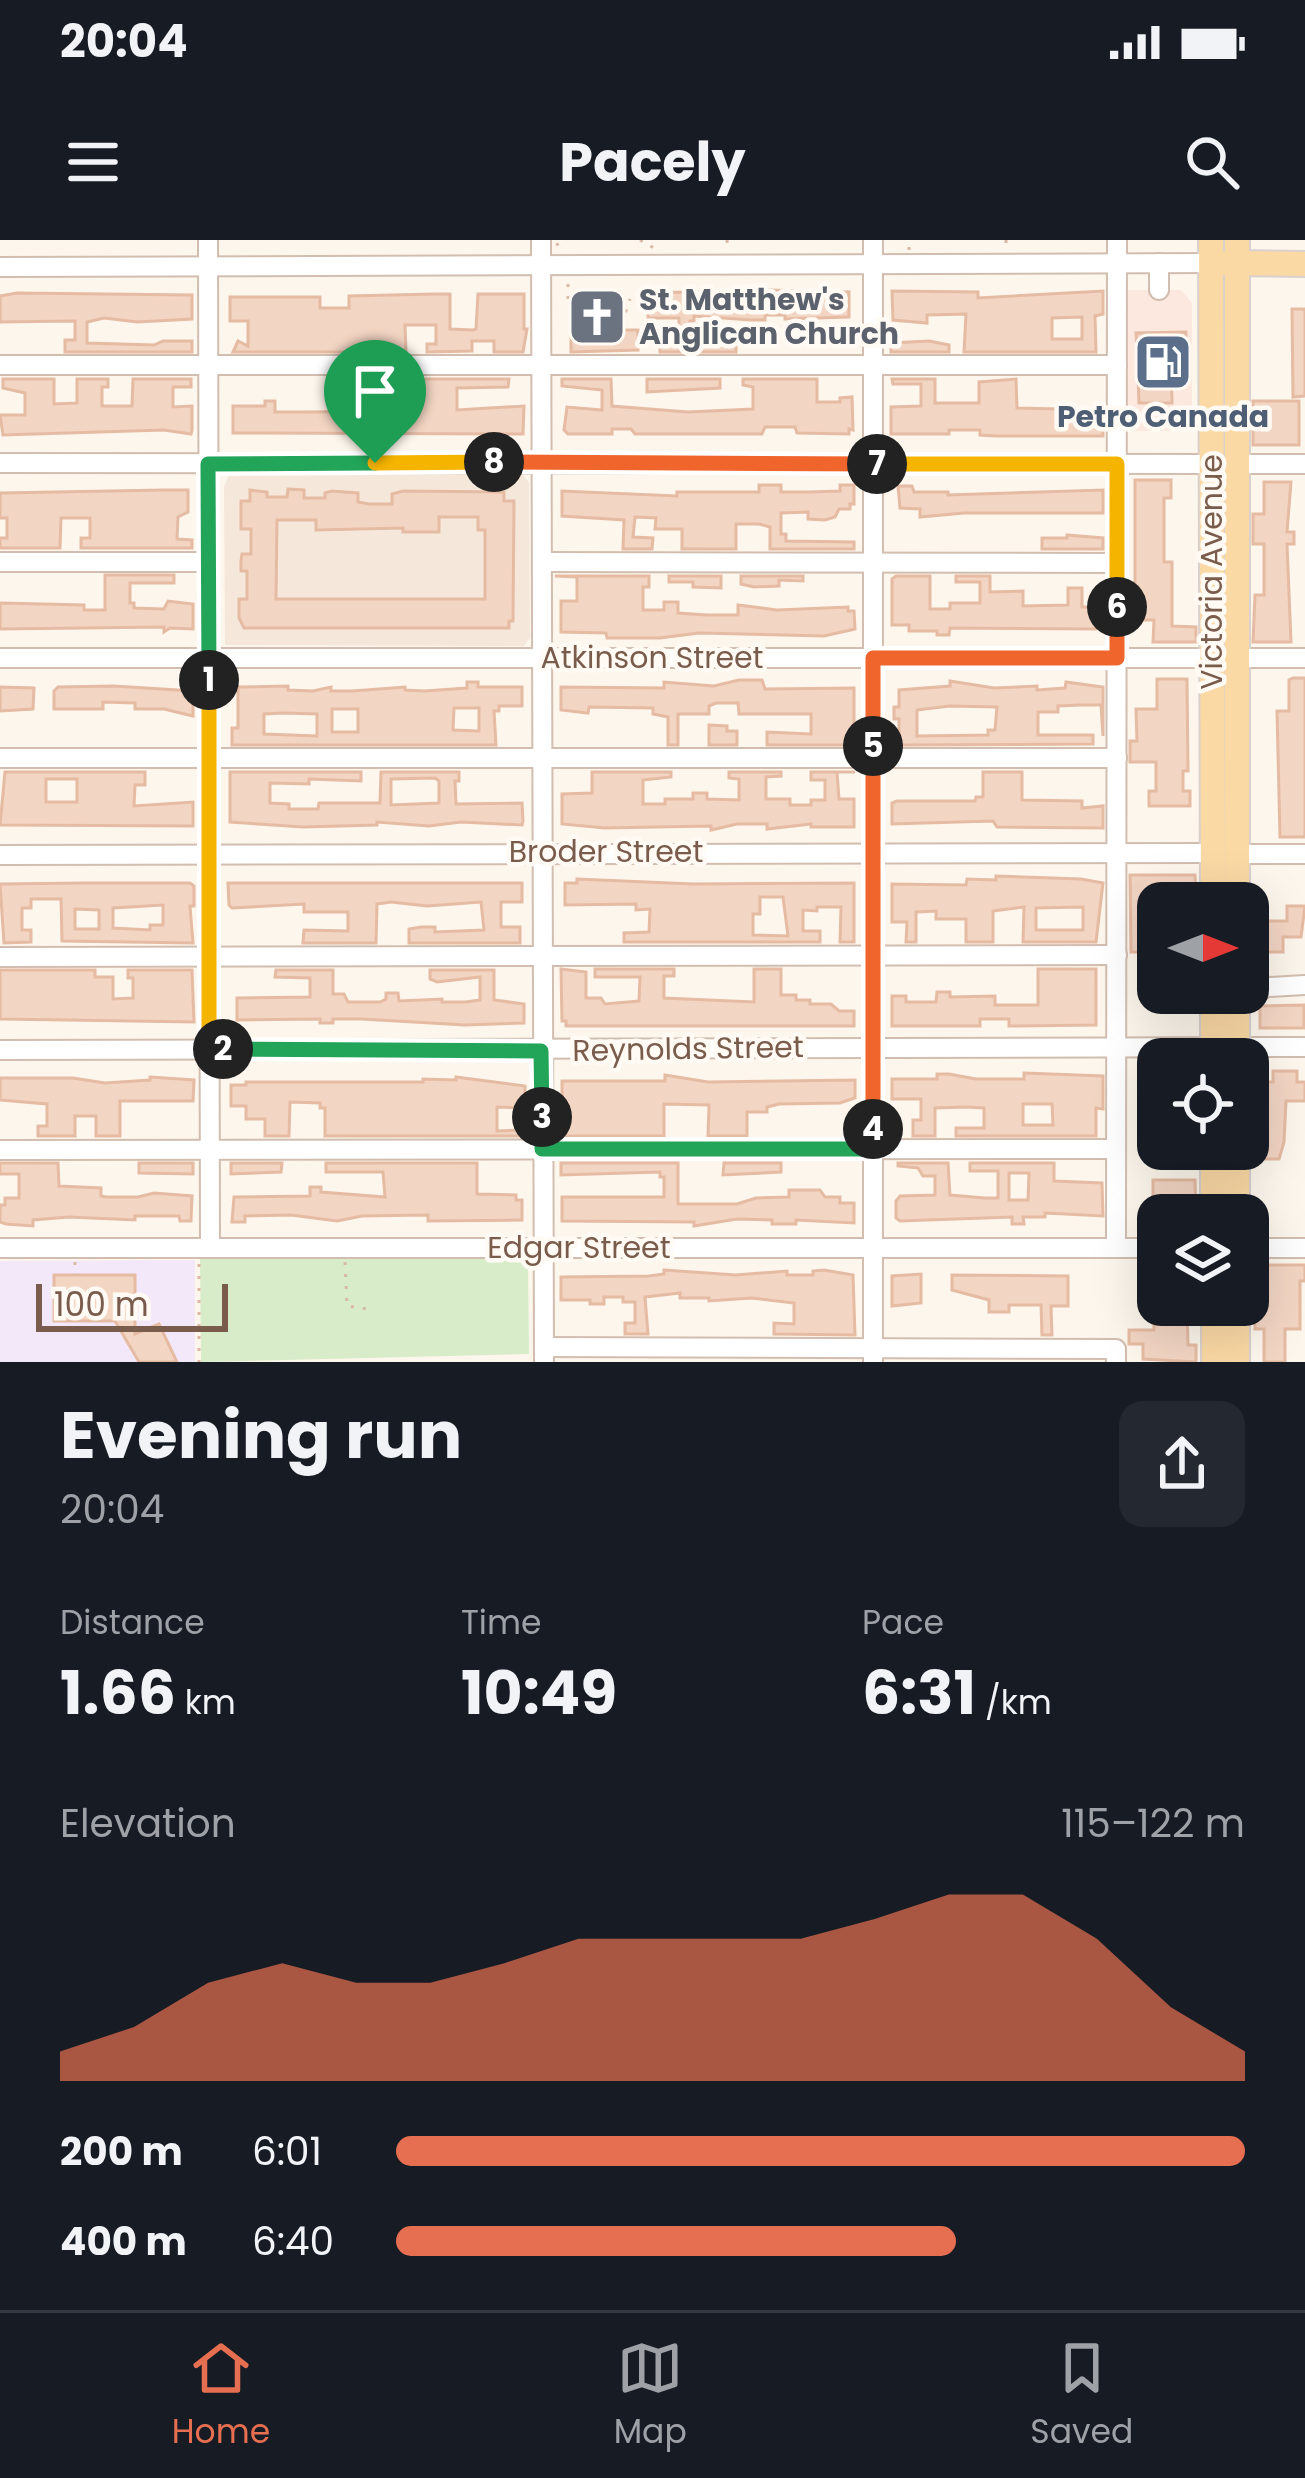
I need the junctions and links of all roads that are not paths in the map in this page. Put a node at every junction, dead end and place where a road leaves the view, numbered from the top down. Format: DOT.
graph roads {
  1 [pos="208,240"];
  2 [pos="541,240"];
  3 [pos="873,240"];
  4 [pos="1117,240"];
  5 [pos="1224,252"];
  6 [pos="1159,263"];
  7 [pos="873,264"];
  8 [pos="1117,264"];
  9 [pos="1305,264"];
  10 [pos="208,266"];
  11 [pos="541,266"];
  12 [pos="0,267"];
  13 [pos="1159,290"];
  14 [pos="208,362"];
  15 [pos="0,364"];
  16 [pos="541,365"];
  17 [pos="873,365"];
  18 [pos="1117,365"];
  19 [pos="542,462"];
  20 [pos="0,463"];
  21 [pos="208,464"];
  22 [pos="873,464"];
  23 [pos="1117,464"];
  24 [pos="1211,464"];
  25 [pos="1238,464"];
  26 [pos="1305,464"];
  27 [pos="1238,495"];
  28 [pos="0,562"];
  29 [pos="208,562"];
  30 [pos="542,562"];
  31 [pos="873,562"];
  32 [pos="1117,563"];
  33 [pos="0,658"];
  34 [pos="542,658"];
  35 [pos="873,658"];
  36 [pos="1117,658"];
  37 [pos="1225,658"];
  38 [pos="1305,658"];
  39 [pos="208,659"];
  40 [pos="209,757"];
  41 [pos="0,758"];
  42 [pos="542,758"];
  43 [pos="873,758"];
  44 [pos="1117,758"];
  45 [pos="542,851"];
  46 [pos="873,852"];
  47 [pos="1117,853"];
  48 [pos="1225,854"];
  49 [pos="1305,854"];
  50 [pos="0,855"];
  51 [pos="209,855"];
  52 [pos="1218,882"];
  53 [pos="1232,882"];
  54 [pos="541,954"];
  55 [pos="873,955"];
  56 [pos="1117,955"];
  57 [pos="209,956"];
  58 [pos="0,957"];
  59 [pos="1305,985"];
  60 [pos="1269,987"];
  61 [pos="1117,1047"];
  62 [pos="1305,1047"];
  63 [pos="872,1048"];
  64 [pos="1137,1048"];
  65 [pos="209,1049"];
  66 [pos="0,1050"];
  67 [pos="1269,1050"];
  68 [pos="541,1051"];
  69 [pos="542,1149"];
  70 [pos="873,1149"];
  71 [pos="1117,1149"];
  72 [pos="0,1150"];
  73 [pos="210,1150"];
  74 [pos="0,1248"];
  75 [pos="210,1248"];
  76 [pos="542,1248"];
  77 [pos="873,1248"];
  78 [pos="1116,1248"];
  79 [pos="1137,1248"];
  80 [pos="1269,1248"];
  81 [pos="1305,1248"];
  82 [pos="1214,1326"];
  83 [pos="1237,1326"];
  84 [pos="544,1354"];
  85 [pos="873,1355"];
  86 [pos="1116,1362"];
  87 [pos="1214,1362"];
  88 [pos="1237,1362"];
  1 -- 10 [label="street"];
  2 -- 11 [label="street"];
  3 -- 7 [label="street"];
  4 -- 8 [label="street"];
  5 -- 6 [label="street"];
  5 -- 9 [label="main road"];
  5 -- 24 [label="main road, Victoria Avenue"];
  5 -- 25 [label="main road, Victoria Avenue"];
  6 -- 8 [label="street"];
  6 -- 13 [label="street"];
  7 -- 8 [label="street"];
  7 -- 11 [label="street"];
  7 -- 17 [label="street"];
  8 -- 18 [label="street"];
  10 -- 11 [label="street"];
  10 -- 12 [label="street"];
  10 -- 14 [label="street"];
  11 -- 16 [label="street"];
  14 -- 15 [label="street"];
  14 -- 16 [label="street"];
  14 -- 21 [label="street"];
  16 -- 17 [label="street"];
  16 -- 19 [label="street"];
  17 -- 18 [label="street"];
  17 -- 22 [label="street"];
  18 -- 23 [label="street"];
  19 -- 21 [label="street"];
  19 -- 22 [label="street"];
  19 -- 30 [label="street"];
  20 -- 21 [label="street"];
  21 -- 29 [label="street"];
  22 -- 23 [label="street"];
  22 -- 31 [label="street"];
  23 -- 24 [label="street"];
  23 -- 32 [label="street"];
  24 -- 27 [label="street"];
  24 -- 37 [label="main road, Victoria Avenue"];
  25 -- 26 [label="street"];
  25 -- 27 [label="main road, Victoria Avenue"];
  27 -- 37 [label="main road, Victoria Avenue"];
  28 -- 29 [label="street"];
  29 -- 39 [label="street"];
  30 -- 31 [label="street"];
  30 -- 34 [label="street"];
  31 -- 32 [label="street"];
  31 -- 35 [label="street"];
  32 -- 36 [label="street"];
  33 -- 39 [label="street, Atkinson Street"];
  34 -- 35 [label="street, Atkinson Street"];
  34 -- 39 [label="street, Atkinson Street"];
  34 -- 42 [label="street"];
  35 -- 36 [label="street, Atkinson Street"];
  35 -- 43 [label="street"];
  36 -- 37 [label="street, Atkinson Street"];
  36 -- 44 [label="street"];
  37 -- 38 [label="street, Atkinson Street"];
  37 -- 48 [label="main road, Victoria Avenue"];
  39 -- 40 [label="street"];
  40 -- 41 [label="street"];
  40 -- 42 [label="street"];
  40 -- 51 [label="street"];
  42 -- 43 [label="street"];
  42 -- 45 [label="street"];
  43 -- 44 [label="street"];
  43 -- 46 [label="street"];
  44 -- 47 [label="street"];
  45 -- 46 [label="street, Broder Street"];
  45 -- 51 [label="street, Broder Street"];
  45 -- 54 [label="street"];
  46 -- 47 [label="street, Broder Street"];
  46 -- 55 [label="street"];
  47 -- 48 [label="street, Broder Street"];
  47 -- 56 [label="street"];
  48 -- 49 [label="street, Broder Street"];
  48 -- 52 [label="main road, Victoria Avenue"];
  48 -- 53 [label="main road, Victoria Avenue"];
  50 -- 51 [label="street, Broder Street"];
  51 -- 57 [label="street"];
  54 -- 55 [label="street"];
  54 -- 57 [label="street"];
  54 -- 68 [label="street"];
  55 -- 56 [label="street"];
  55 -- 63 [label="street"];
  56 -- 61 [label="street"];
  57 -- 58 [label="street"];
  57 -- 65 [label="street"];
  59 -- 60 [label="street"];
  61 -- 63 [label="street, Reynolds Street"];
  61 -- 64 [label="street, Reynolds Street"];
  61 -- 71 [label="street"];
  62 -- 67 [label="street, Reynolds Street"];
  63 -- 68 [label="street, Reynolds Street"];
  63 -- 70 [label="street"];
  65 -- 66 [label="street, Reynolds Street"];
  65 -- 68 [label="street, Reynolds Street"];
  65 -- 73 [label="street"];
  68 -- 69 [label="street"];
  69 -- 70 [label="street"];
  69 -- 73 [label="street"];
  69 -- 76 [label="street"];
  70 -- 71 [label="street"];
  70 -- 77 [label="street"];
  71 -- 78 [label="street"];
  72 -- 73 [label="street"];
  73 -- 75 [label="street"];
  74 -- 75 [label="street, Edgar Street"];
  75 -- 76 [label="street, Edgar Street"];
  76 -- 77 [label="street, Edgar Street"];
  76 -- 84 [label="street"];
  77 -- 78 [label="street, Edgar Street"];
  77 -- 85 [label="street"];
  78 -- 79 [label="street, Edgar Street"];
  80 -- 81 [label="street"];
  82 -- 87 [label="main road"];
  83 -- 88 [label="main road"];
  84 -- 85 [label="street"];
  85 -- 86 [label="street"];
}
